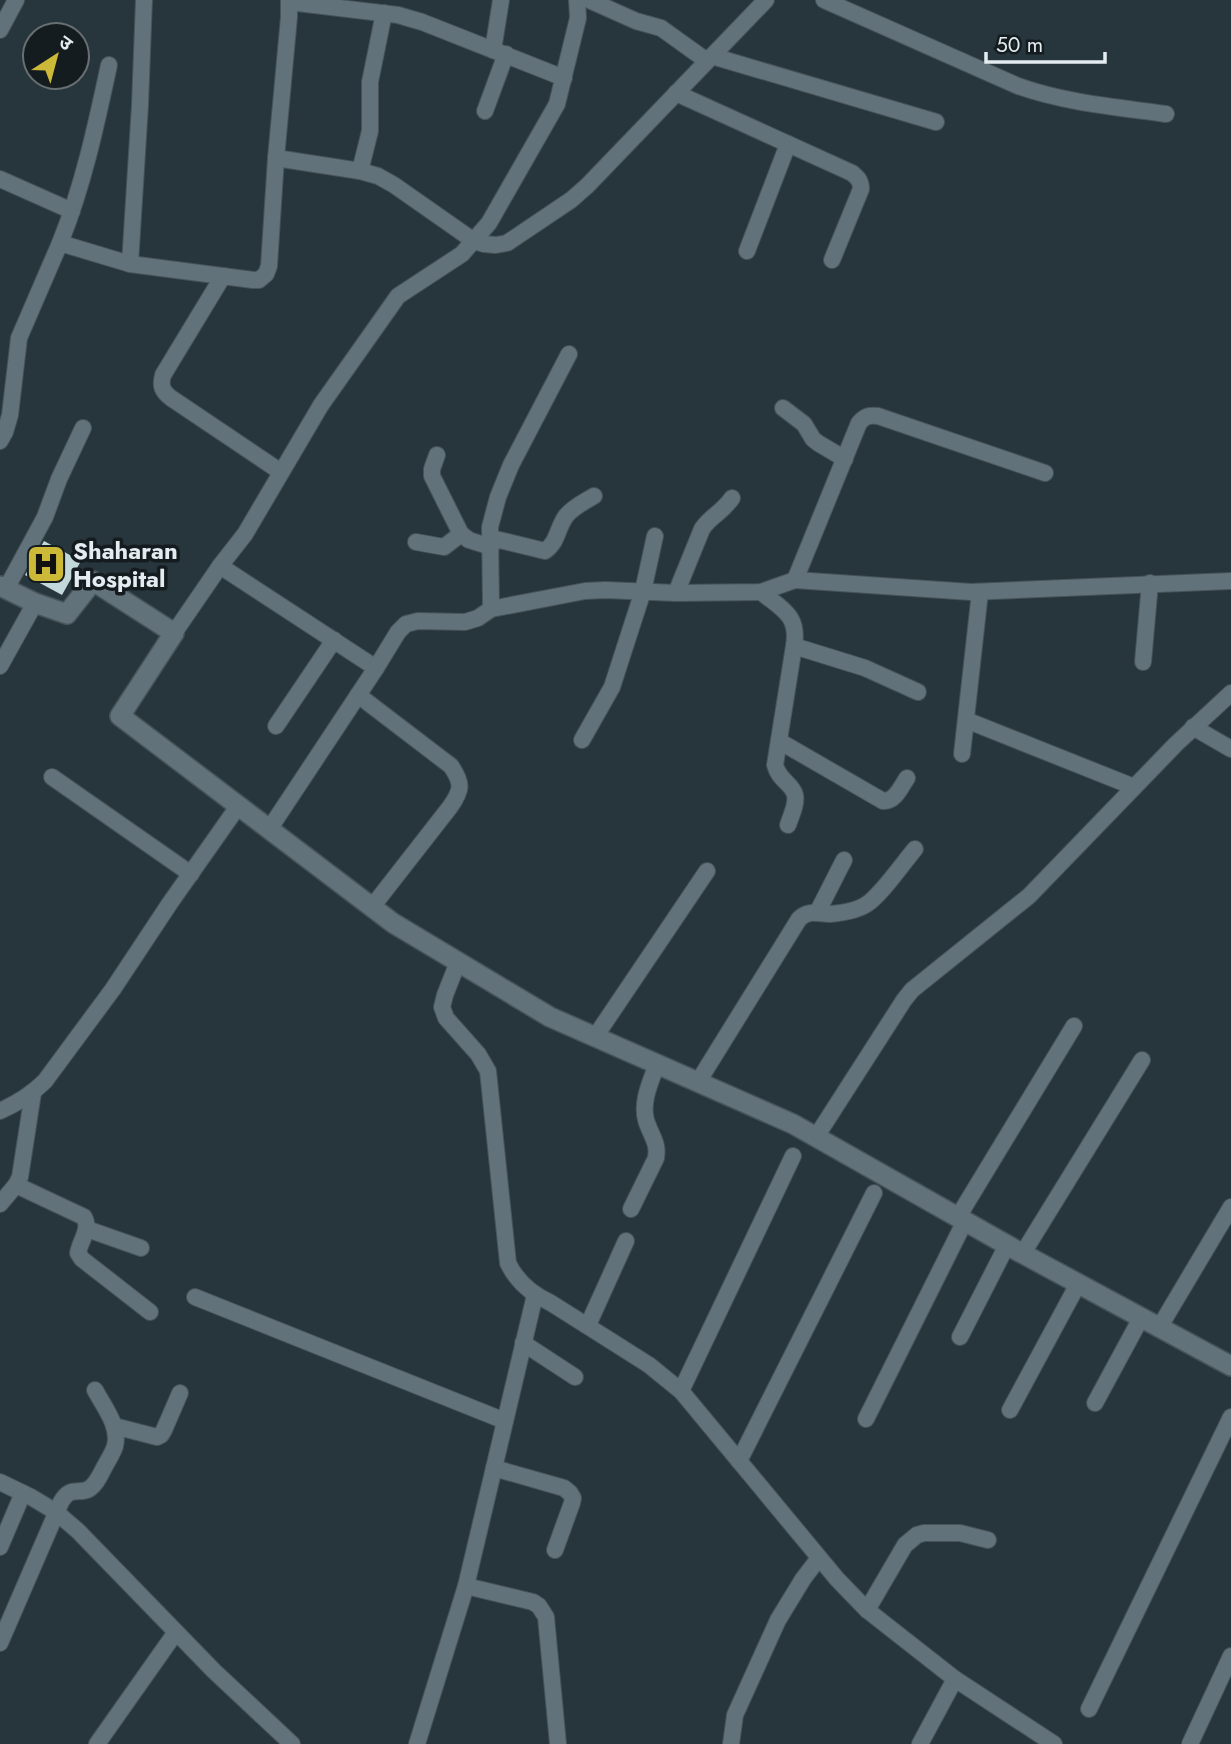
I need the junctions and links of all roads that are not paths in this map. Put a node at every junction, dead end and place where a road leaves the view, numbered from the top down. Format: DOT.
graph roads {
  1 [pos="16,0"];
  2 [pos="144,0"];
  3 [pos="501,0"];
  4 [pos="577,0"];
  5 [pos="589,0"];
  6 [pos="766,0"];
  7 [pos="824,0"];
  8 [pos="289,1"];
  9 [pos="384,13"];
  10 [pos="0,30"];
  11 [pos="500,52"];
  12 [pos="710,59"];
  13 [pos="109,65"];
  14 [pos="564,78"];
  15 [pos="676,93"];
  16 [pos="485,111"];
  17 [pos="1166,114"];
  18 [pos="936,122"];
  19 [pos="788,144"];
  20 [pos="276,158"];
  21 [pos="360,171"];
  22 [pos="0,179"];
  23 [pos="72,211"];
  24 [pos="474,241"];
  25 [pos="60,243"];
  26 [pos="747,251"];
  27 [pos="832,260"];
  28 [pos="131,264"];
  29 [pos="223,276"];
  30 [pos="569,355"];
  31 [pos="783,408"];
  32 [pos="83,428"];
  33 [pos="0,441"];
  34 [pos="437,455"];
  35 [pos="845,459"];
  36 [pos="281,472"];
  37 [pos="1045,473"];
  38 [pos="594,496"];
  39 [pos="732,498"];
  40 [pos="461,534"];
  41 [pos="655,536"];
  42 [pos="416,542"];
  43 [pos="491,542"];
  44 [pos="220,566"];
  45 [pos="795,580"];
  46 [pos="1231,581"];
  47 [pos="1150,583"];
  48 [pos="3,587"];
  49 [pos="643,592"];
  50 [pos="761,592"];
  51 [pos="980,592"];
  52 [pos="676,593"];
  53 [pos="35,603"];
  54 [pos="491,609"];
  55 [pos="174,633"];
  56 [pos="334,640"];
  57 [pos="794,646"];
  58 [pos="1143,662"];
  59 [pos="0,666"];
  60 [pos="376,668"];
  61 [pos="918,692"];
  62 [pos="1231,693"];
  63 [pos="358,695"];
  64 [pos="965,720"];
  65 [pos="276,726"];
  66 [pos="1193,727"];
  67 [pos="582,740"];
  68 [pos="779,741"];
  69 [pos="1231,750"];
  70 [pos="962,754"];
  71 [pos="52,777"];
  72 [pos="907,778"];
  73 [pos="1134,787"];
  74 [pos="239,805"];
  75 [pos="789,825"];
  76 [pos="270,828"];
  77 [pos="915,849"];
  78 [pos="844,860"];
  79 [pos="707,871"];
  80 [pos="191,874"];
  81 [pos="372,907"];
  82 [pos="817,913"];
  83 [pos="458,962"];
  84 [pos="1074,1026"];
  85 [pos="594,1037"];
  86 [pos="1142,1060"];
  87 [pos="657,1064"];
  88 [pos="698,1082"];
  89 [pos="33,1093"];
  90 [pos="0,1111"];
  91 [pos="816,1137"];
  92 [pos="793,1156"];
  93 [pos="16,1185"];
  94 [pos="874,1193"];
  95 [pos="0,1204"];
  96 [pos="1231,1207"];
  97 [pos="631,1209"];
  98 [pos="961,1219"];
  99 [pos="86,1229"];
  100 [pos="626,1241"];
  101 [pos="141,1248"];
  102 [pos="1015,1249"];
  103 [pos="1078,1284"];
  104 [pos="535,1295"];
  105 [pos="195,1297"];
  106 [pos="150,1312"];
  107 [pos="1141,1318"];
  108 [pos="588,1325"];
  109 [pos="1159,1328"];
  110 [pos="960,1336"];
  111 [pos="523,1343"];
  112 [pos="1231,1366"];
  113 [pos="575,1377"];
  114 [pos="95,1390"];
  115 [pos="681,1391"];
  116 [pos="180,1393"];
  117 [pos="1095,1403"];
  118 [pos="1010,1410"];
  119 [pos="1231,1417"];
  120 [pos="866,1419"];
  121 [pos="505,1421"];
  122 [pos="114,1426"];
  123 [pos="739,1461"];
  124 [pos="494,1468"];
  125 [pos="0,1482"];
  126 [pos="23,1493"];
  127 [pos="56,1512"];
  128 [pos="988,1540"];
  129 [pos="0,1547"];
  130 [pos="555,1550"];
  131 [pos="819,1558"];
  132 [pos="466,1586"];
  133 [pos="867,1610"];
  134 [pos="176,1632"];
  135 [pos="0,1643"];
  136 [pos="1231,1656"];
  137 [pos="955,1679"];
  138 [pos="1089,1709"];
  139 [pos="103,1742"];
  140 [pos="292,1744"];
  141 [pos="417,1744"];
  142 [pos="558,1744"];
  143 [pos="731,1744"];
  144 [pos="920,1744"];
  145 [pos="1054,1744"];
  146 [pos="1190,1744"];
  1 -- 10 [label="street"];
  2 -- 28 [label="street"];
  3 -- 11 [label="street"];
  4 -- 14 [label="street"];
  5 -- 12 [label="street"];
  6 -- 12 [label="street"];
  7 -- 17 [label="street"];
  8 -- 9 [label="street"];
  8 -- 20 [label="street"];
  9 -- 11 [label="street"];
  9 -- 21 [label="street"];
  11 -- 14 [label="street"];
  11 -- 16 [label="street"];
  12 -- 15 [label="street"];
  12 -- 18 [label="street"];
  13 -- 23 [label="street"];
  14 -- 24 [label="street"];
  15 -- 19 [label="street"];
  15 -- 24 [label="street"];
  19 -- 26 [label="street"];
  19 -- 27 [label="street"];
  20 -- 21 [label="street"];
  20 -- 29 [label="street"];
  21 -- 24 [label="street"];
  22 -- 23 [label="street"];
  23 -- 25 [label="street"];
  24 -- 36 [label="street"];
  25 -- 28 [label="street"];
  25 -- 33 [label="street"];
  28 -- 29 [label="street"];
  29 -- 36 [label="street"];
  30 -- 43 [label="street"];
  31 -- 35 [label="street"];
  32 -- 48 [label="street"];
  34 -- 40 [label="street"];
  35 -- 37 [label="street"];
  35 -- 45 [label="street"];
  36 -- 44 [label="street"];
  38 -- 43 [label="street"];
  39 -- 52 [label="street"];
  40 -- 42 [label="street"];
  40 -- 43 [label="street"];
  41 -- 49 [label="street"];
  43 -- 54 [label="street"];
  44 -- 55 [label="street"];
  44 -- 56 [label="street"];
  45 -- 50 [label="street"];
  45 -- 51 [label="street"];
  46 -- 47 [label="street"];
  47 -- 51 [label="street"];
  47 -- 58 [label="street"];
  48 -- 53 [label="street"];
  49 -- 52 [label="street"];
  49 -- 54 [label="street"];
  49 -- 67 [label="street"];
  50 -- 52 [label="street"];
  50 -- 57 [label="street"];
  51 -- 64 [label="street"];
  53 -- 55 [label="street"];
  53 -- 59 [label="street"];
  54 -- 60 [label="street"];
  55 -- 74 [label="street"];
  56 -- 60 [label="street"];
  56 -- 65 [label="street"];
  57 -- 61 [label="street"];
  57 -- 68 [label="street"];
  60 -- 63 [label="street"];
  62 -- 66 [label="street"];
  63 -- 76 [label="street"];
  63 -- 81 [label="street"];
  64 -- 70 [label="street"];
  64 -- 73 [label="street"];
  66 -- 69 [label="street"];
  66 -- 73 [label="street"];
  68 -- 72 [label="street"];
  68 -- 75 [label="street"];
  71 -- 80 [label="street"];
  73 -- 91 [label="street"];
  74 -- 76 [label="street"];
  74 -- 80 [label="street"];
  76 -- 81 [label="street"];
  77 -- 82 [label="street"];
  78 -- 82 [label="street"];
  79 -- 85 [label="street"];
  80 -- 89 [label="street"];
  81 -- 83 [label="street"];
  82 -- 88 [label="street"];
  83 -- 85 [label="street"];
  83 -- 104 [label="street"];
  84 -- 98 [label="street"];
  85 -- 87 [label="street"];
  86 -- 102 [label="street"];
  87 -- 88 [label="street"];
  87 -- 97 [label="street"];
  88 -- 91 [label="street"];
  89 -- 90 [label="street"];
  89 -- 93 [label="street"];
  91 -- 98 [label="street"];
  92 -- 115 [label="street"];
  93 -- 95 [label="street"];
  93 -- 99 [label="street"];
  94 -- 123 [label="street"];
  96 -- 109 [label="street"];
  98 -- 102 [label="street"];
  98 -- 120 [label="street"];
  99 -- 101 [label="street"];
  99 -- 106 [label="street"];
  100 -- 108 [label="street"];
  102 -- 103 [label="street"];
  102 -- 110 [label="street"];
  103 -- 107 [label="street"];
  103 -- 118 [label="street"];
  104 -- 108 [label="street"];
  104 -- 111 [label="street"];
  105 -- 121 [label="street"];
  107 -- 109 [label="street"];
  107 -- 117 [label="street"];
  108 -- 115 [label="street"];
  109 -- 112 [label="street"];
  111 -- 113 [label="street"];
  111 -- 121 [label="street"];
  114 -- 122 [label="street"];
  115 -- 123 [label="street"];
  116 -- 122 [label="street"];
  119 -- 138 [label="street"];
  121 -- 124 [label="street"];
  122 -- 127 [label="street"];
  123 -- 131 [label="street"];
  124 -- 130 [label="street"];
  124 -- 132 [label="street"];
  125 -- 126 [label="street"];
  126 -- 127 [label="street"];
  126 -- 129 [label="street"];
  127 -- 134 [label="street"];
  127 -- 135 [label="street"];
  128 -- 133 [label="street"];
  131 -- 133 [label="street"];
  131 -- 143 [label="street"];
  132 -- 141 [label="street"];
  132 -- 142 [label="street"];
  133 -- 137 [label="street"];
  134 -- 139 [label="street"];
  134 -- 140 [label="street"];
  136 -- 146 [label="street"];
  137 -- 144 [label="street"];
  137 -- 145 [label="street"];
}
